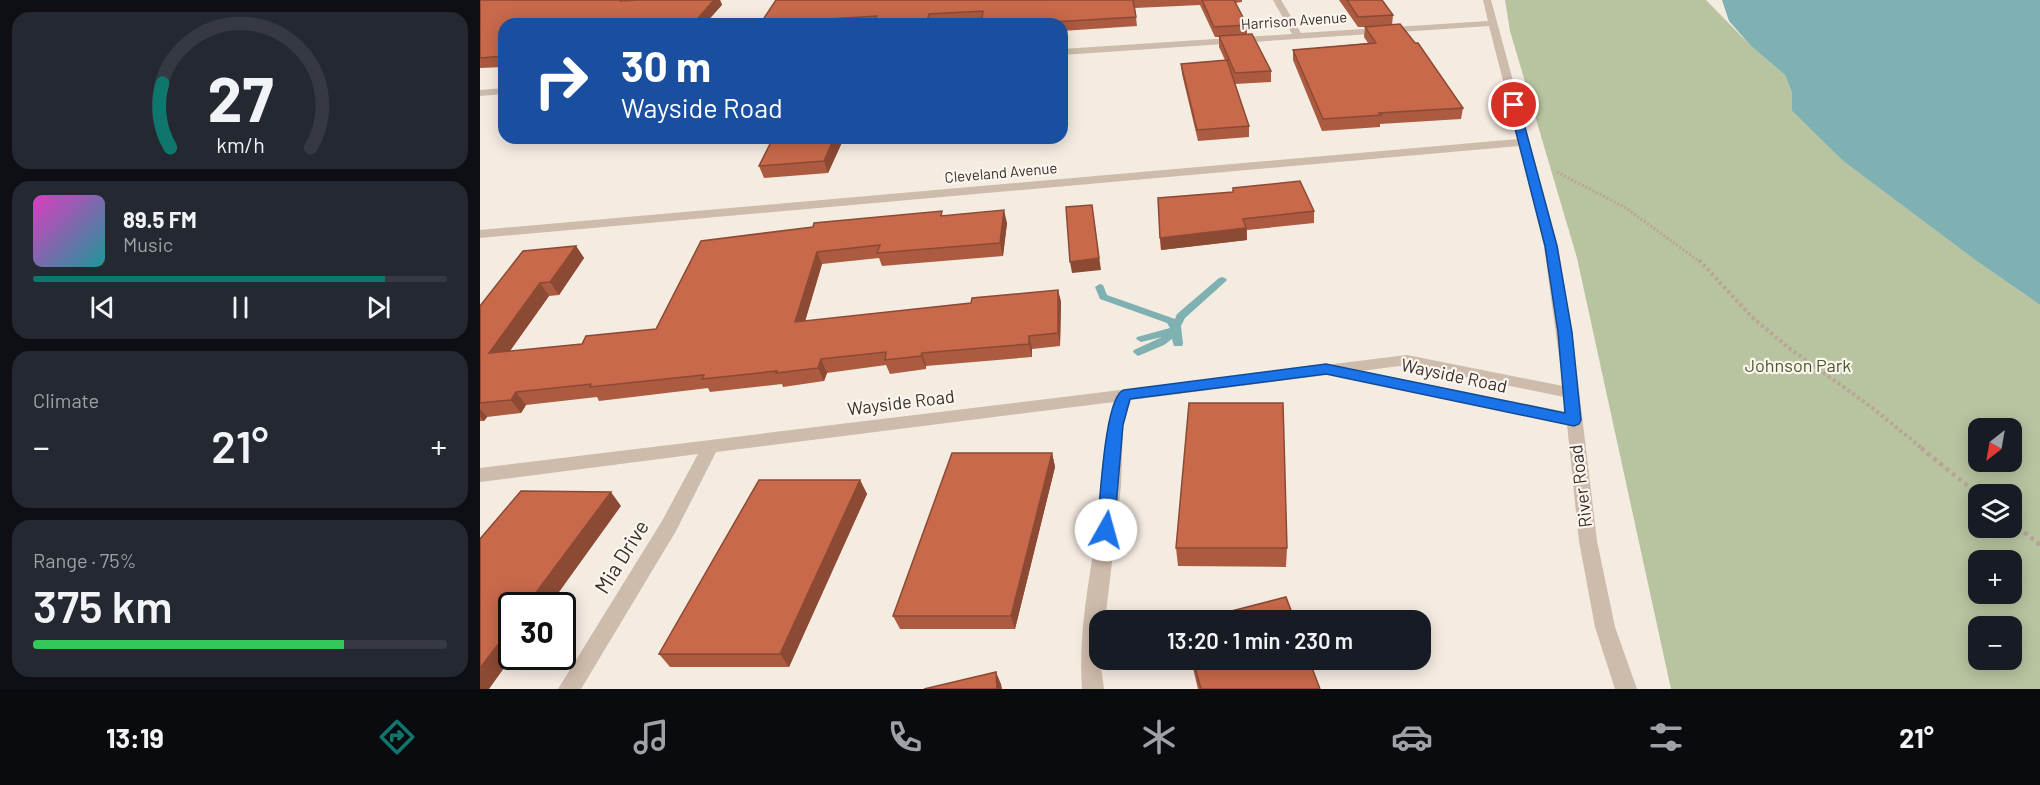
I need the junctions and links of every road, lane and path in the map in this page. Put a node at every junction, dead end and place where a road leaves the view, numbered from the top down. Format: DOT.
graph roads {
  1 [pos="1277,0"];
  2 [pos="1487,0"];
  3 [pos="1492,23"];
  4 [pos="1298,36"];
  5 [pos="1068,52"];
  6 [pos="498,92"];
  7 [pos="480,93"];
  8 [pos="1524,142"];
  9 [pos="1558,172"];
  10 [pos="480,234"];
  11 [pos="1326,369"];
  12 [pos="1570,393"];
  13 [pos="1124,395"];
  14 [pos="1574,420"];
  15 [pos="710,447"];
  16 [pos="480,476"];
  17 [pos="1968,486"];
  18 [pos="2022,530"];
  19 [pos="2040,545"];
  20 [pos="569,689"];
  21 [pos="1093,689"];
  22 [pos="1626,689"];
  1 -- 4 [label="street"];
  2 -- 3 [label="street, River Road"];
  3 -- 4 [label="street, Harrison Avenue"];
  3 -- 8 [label="street, River Road"];
  4 -- 5 [label="street, Harrison Avenue"];
  6 -- 7 [label="street"];
  8 -- 10 [label="street, Cleveland Avenue"];
  8 -- 12 [label="street, River Road"];
  9 -- 17 [label="path"];
  11 -- 12 [label="street, Wayside Road"];
  11 -- 13 [label="street, Wayside Road"];
  11 -- 14 [label="street, Wayside Road"];
  12 -- 14 [label="street, River Road"];
  13 -- 15 [label="street, Wayside Road"];
  13 -- 21 [label="street"];
  14 -- 22 [label="street, River Road"];
  15 -- 16 [label="street, Wayside Road"];
  15 -- 20 [label="street, Mia Drive"];
  18 -- 19 [label="path"];
}
